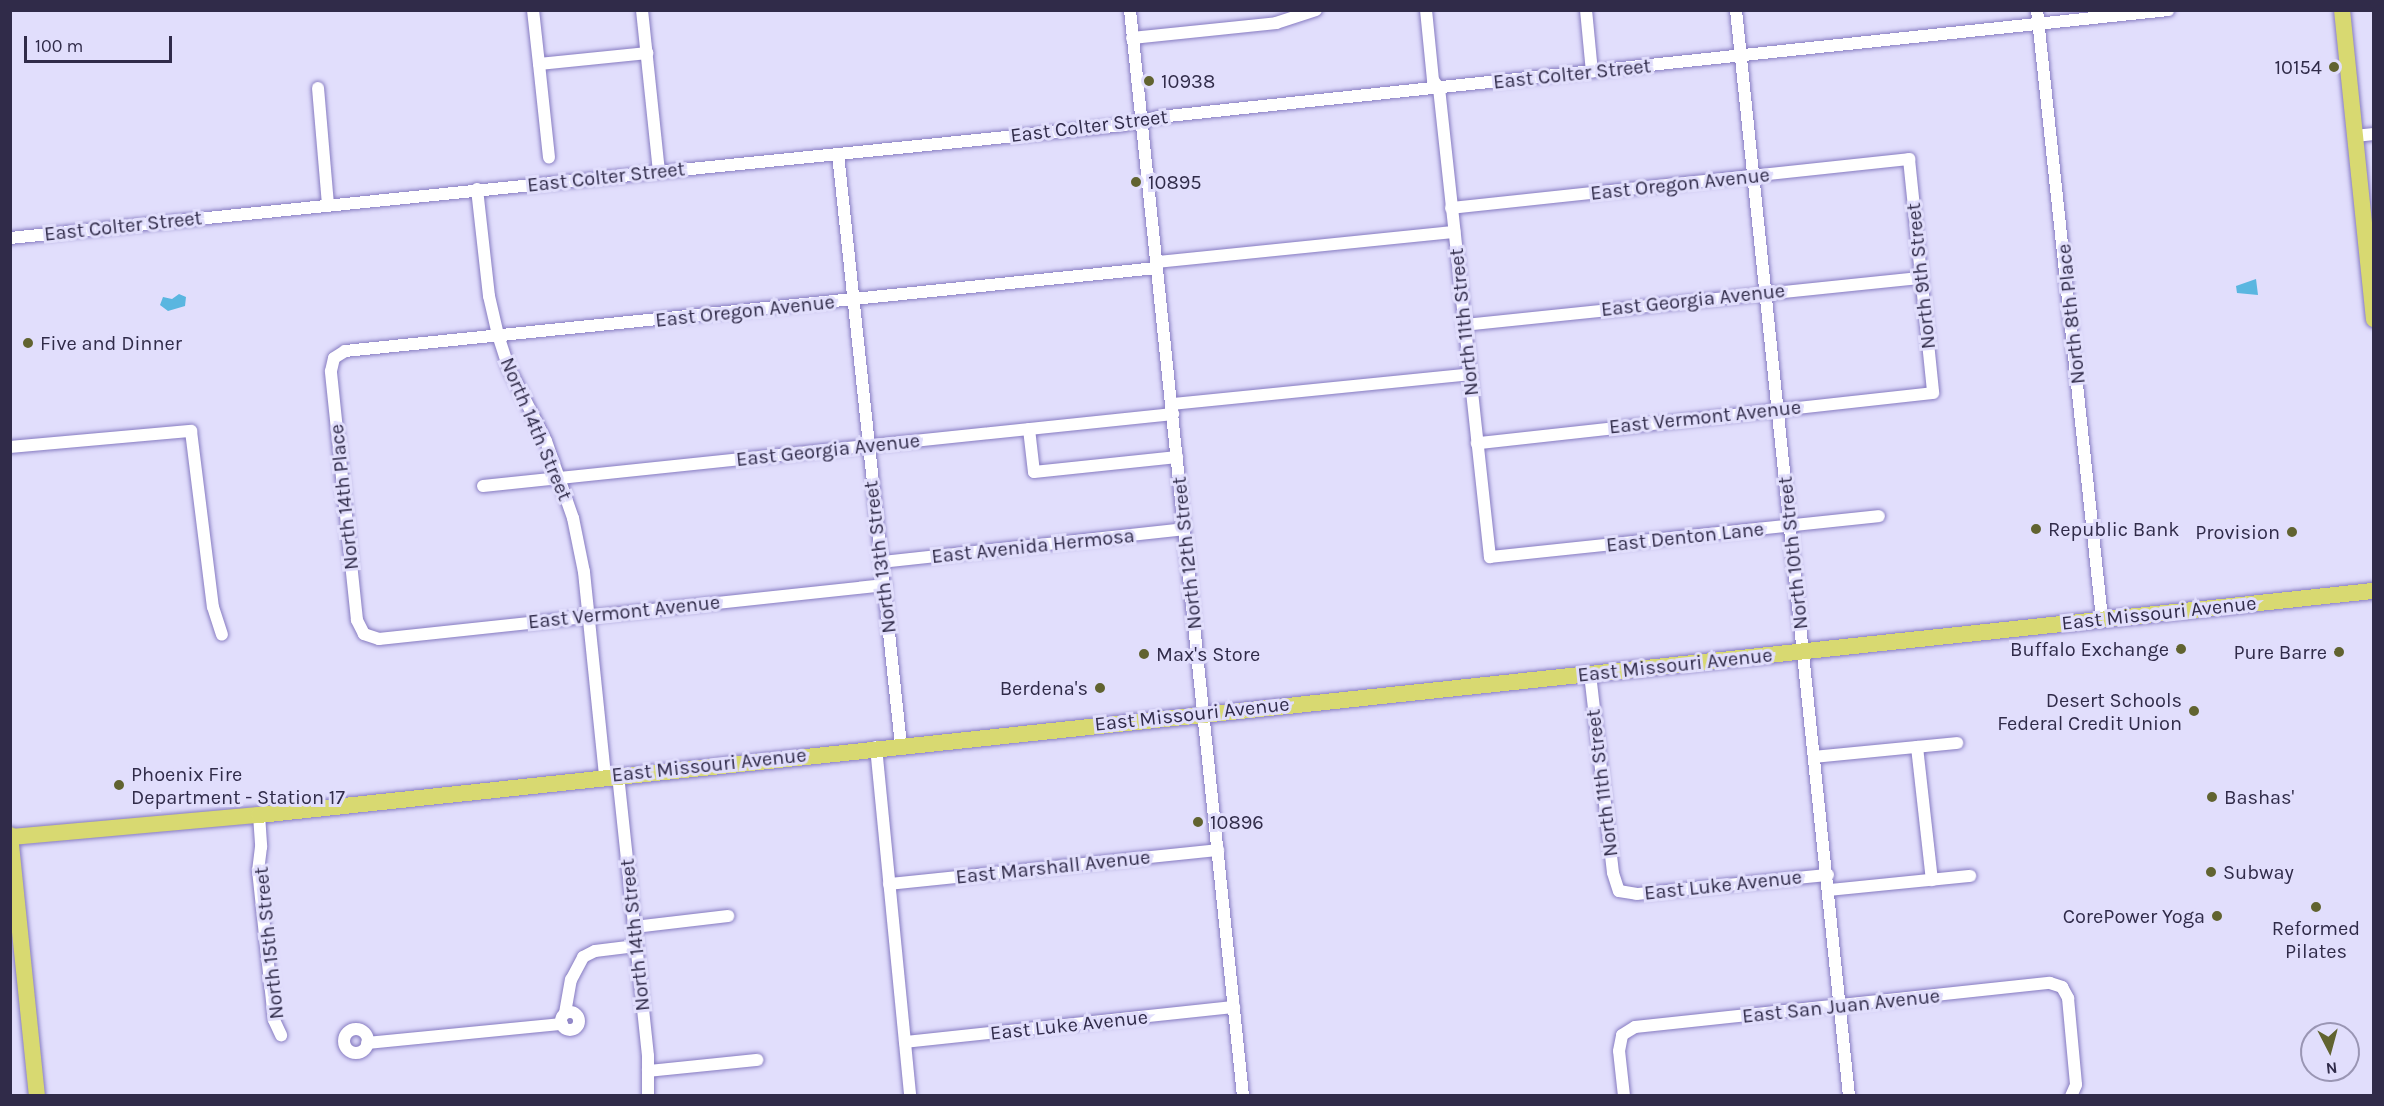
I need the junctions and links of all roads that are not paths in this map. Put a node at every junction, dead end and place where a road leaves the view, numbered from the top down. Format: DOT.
graph roads {
  1 [pos="533,10"];
  2 [pos="642,10"];
  3 [pos="1130,10"];
  4 [pos="1316,10"];
  5 [pos="1426,10"];
  6 [pos="1586,10"];
  7 [pos="1736,10"];
  8 [pos="2037,10"];
  9 [pos="2168,10"];
  10 [pos="2342,10"];
  11 [pos="2040,24"];
  12 [pos="1132,38"];
  13 [pos="647,53"];
  14 [pos="1740,57"];
  15 [pos="539,64"];
  16 [pos="1592,72"];
  17 [pos="318,88"];
  18 [pos="1439,88"];
  19 [pos="1141,121"];
  20 [pos="2373,134"];
  21 [pos="2355,136"];
  22 [pos="838,154"];
  23 [pos="549,157"];
  24 [pos="1909,159"];
  25 [pos="659,172"];
  26 [pos="1753,177"];
  27 [pos="477,189"];
  28 [pos="328,204"];
  29 [pos="1451,208"];
  30 [pos="1454,232"];
  31 [pos="10,238"];
  32 [pos="1157,265"];
  33 [pos="1921,278"];
  34 [pos="1765,291"];
  35 [pos="854,300"];
  36 [pos="2373,319"];
  37 [pos="1464,325"];
  38 [pos="498,335"];
  39 [pos="334,358"];
  40 [pos="1470,374"];
  41 [pos="1933,393"];
  42 [pos="1172,409"];
  43 [pos="1778,409"];
  44 [pos="1029,429"];
  45 [pos="1477,443"];
  46 [pos="869,446"];
  47 [pos="10,447"];
  48 [pos="1177,457"];
  49 [pos="559,478"];
  50 [pos="483,486"];
  51 [pos="1880,516"];
  52 [pos="1790,526"];
  53 [pos="1184,529"];
  54 [pos="1490,556"];
  55 [pos="882,562"];
  56 [pos="885,585"];
  57 [pos="2373,591"];
  58 [pos="588,616"];
  59 [pos="2102,618"];
  60 [pos="364,634"];
  61 [pos="222,635"];
  62 [pos="1803,650"];
  63 [pos="1590,674"];
  64 [pos="1203,713"];
  65 [pos="1957,743"];
  66 [pos="901,745"];
  67 [pos="876,747"];
  68 [pos="1917,747"];
  69 [pos="1814,757"];
  70 [pos="612,775"];
  71 [pos="259,815"];
  72 [pos="11,836"];
  73 [pos="1218,850"];
  74 [pos="1828,875"];
  75 [pos="1970,876"];
  76 [pos="1932,880"];
  77 [pos="889,884"];
  78 [pos="1829,890"];
  79 [pos="1619,891"];
  80 [pos="728,916"];
  81 [pos="634,927"];
  82 [pos="636,946"];
  83 [pos="1840,1006"];
  84 [pos="1234,1007"];
  85 [pos="281,1035"];
  86 [pos="905,1042"];
  87 [pos="368,1043"];
  88 [pos="756,1060"];
  89 [pos="648,1071"];
  90 [pos="37,1095"];
  91 [pos="648,1095"];
  92 [pos="910,1095"];
  93 [pos="1243,1095"];
  94 [pos="1624,1095"];
  95 [pos="1849,1095"];
  96 [pos="2072,1095"];
  1 -- 15 [label="street"];
  2 -- 13 [label="street"];
  3 -- 12 [label="street, North 12th Street"];
  4 -- 12 [label="street"];
  5 -- 18 [label="street, North 11th Street"];
  6 -- 16 [label="street"];
  7 -- 14 [label="street, North 10th Street"];
  8 -- 11 [label="street, North 8th Place"];
  9 -- 11 [label="street, East Colter Street"];
  10 -- 21 [label="main road"];
  11 -- 14 [label="street, East Colter Street"];
  11 -- 59 [label="street, North 8th Place"];
  12 -- 19 [label="street, North 12th Street"];
  13 -- 15 [label="street"];
  13 -- 25 [label="street"];
  14 -- 16 [label="street, East Colter Street"];
  14 -- 26 [label="street, North 10th Street"];
  15 -- 23 [label="street"];
  16 -- 18 [label="street, East Colter Street"];
  17 -- 28 [label="street"];
  18 -- 19 [label="street, East Colter Street"];
  18 -- 29 [label="street, North 11th Street"];
  19 -- 22 [label="street, East Colter Street"];
  19 -- 32 [label="street, North 12th Street"];
  20 -- 21 [label="street"];
  21 -- 36 [label="main road"];
  22 -- 25 [label="street, East Colter Street"];
  22 -- 35 [label="street, North 13th Street"];
  24 -- 26 [label="street, East Oregon Avenue"];
  24 -- 33 [label="street, North 9th Street"];
  25 -- 27 [label="street, East Colter Street"];
  26 -- 29 [label="street, East Oregon Avenue"];
  26 -- 34 [label="street, North 10th Street"];
  27 -- 28 [label="street, East Colter Street"];
  27 -- 38 [label="street, North 14th Street"];
  28 -- 31 [label="street, East Colter Street"];
  29 -- 30 [label="street, North 11th Street"];
  30 -- 32 [label="street, East Oregon Avenue"];
  30 -- 37 [label="street, North 11th Street"];
  32 -- 35 [label="street, East Oregon Avenue"];
  32 -- 42 [label="street, North 12th Street"];
  33 -- 34 [label="street, East Georgia Avenue"];
  33 -- 41 [label="street, North 9th Street"];
  34 -- 37 [label="street, East Georgia Avenue"];
  34 -- 43 [label="street, North 10th Street"];
  35 -- 38 [label="street, East Oregon Avenue"];
  35 -- 46 [label="street, North 13th Street"];
  37 -- 40 [label="street, North 11th Street"];
  38 -- 39 [label="street, East Oregon Avenue"];
  38 -- 49 [label="street, North 14th Street"];
  39 -- 60 [label="street, North 14th Place"];
  40 -- 42 [label="street, East Georgia Avenue"];
  40 -- 45 [label="street, North 11th Street"];
  41 -- 43 [label="street, East Vermont Avenue"];
  42 -- 44 [label="street, East Georgia Avenue"];
  42 -- 48 [label="street, North 12th Street"];
  43 -- 45 [label="street, East Vermont Avenue"];
  43 -- 52 [label="street, North 10th Street"];
  44 -- 46 [label="street, East Georgia Avenue"];
  44 -- 48 [label="street"];
  45 -- 54 [label="street, North 11th Street"];
  46 -- 49 [label="street, East Georgia Avenue"];
  46 -- 55 [label="street, North 13th Street"];
  47 -- 61 [label="street"];
  48 -- 53 [label="street, North 12th Street"];
  49 -- 50 [label="street, East Georgia Avenue"];
  49 -- 58 [label="street, North 14th Street"];
  51 -- 52 [label="street, East Denton Lane"];
  52 -- 54 [label="street, East Denton Lane"];
  52 -- 62 [label="street, North 10th Street"];
  53 -- 55 [label="street, East Avenida Hermosa"];
  53 -- 64 [label="street, North 12th Street"];
  55 -- 56 [label="street, North 13th Street"];
  56 -- 58 [label="street, East Vermont Avenue"];
  56 -- 66 [label="street, North 13th Street"];
  57 -- 59 [label="main road, East Missouri Avenue"];
  58 -- 60 [label="street, East Vermont Avenue"];
  58 -- 70 [label="street, North 14th Street"];
  59 -- 62 [label="main road, East Missouri Avenue"];
  62 -- 63 [label="main road, East Missouri Avenue"];
  62 -- 69 [label="street, North 10th Street"];
  63 -- 64 [label="main road, East Missouri Avenue"];
  63 -- 79 [label="street, North 11th Street"];
  64 -- 66 [label="main road, East Missouri Avenue"];
  64 -- 73 [label="street, North 12th Street"];
  65 -- 68 [label="street"];
  66 -- 67 [label="main road, East Missouri Avenue"];
  67 -- 70 [label="main road, East Missouri Avenue"];
  67 -- 77 [label="street"];
  68 -- 69 [label="street"];
  68 -- 76 [label="street"];
  69 -- 74 [label="street, North 10th Street"];
  70 -- 71 [label="main road, East Missouri Avenue"];
  70 -- 81 [label="street, North 14th Street"];
  71 -- 72 [label="main road, East Missouri Avenue"];
  71 -- 85 [label="street, North 15th Street"];
  72 -- 90 [label="main road"];
  73 -- 77 [label="street, East Marshall Avenue"];
  73 -- 84 [label="street, North 12th Street"];
  74 -- 78 [label="street, North 10th Street"];
  74 -- 79 [label="street, East Luke Avenue"];
  75 -- 76 [label="street"];
  76 -- 78 [label="street"];
  77 -- 86 [label="street"];
  78 -- 83 [label="street, North 10th Street"];
  80 -- 81 [label="street"];
  81 -- 82 [label="street, North 14th Street"];
  82 -- 87 [label="street"];
  82 -- 89 [label="street, North 14th Street"];
  83 -- 94 [label="street, East San Juan Avenue"];
  83 -- 95 [label="street, North 10th Street"];
  83 -- 96 [label="street, East San Juan Avenue"];
  84 -- 86 [label="street, East Luke Avenue"];
  84 -- 93 [label="street, North 12th Street"];
  86 -- 92 [label="street"];
  88 -- 89 [label="street"];
  89 -- 91 [label="street, North 14th Street"];
}
